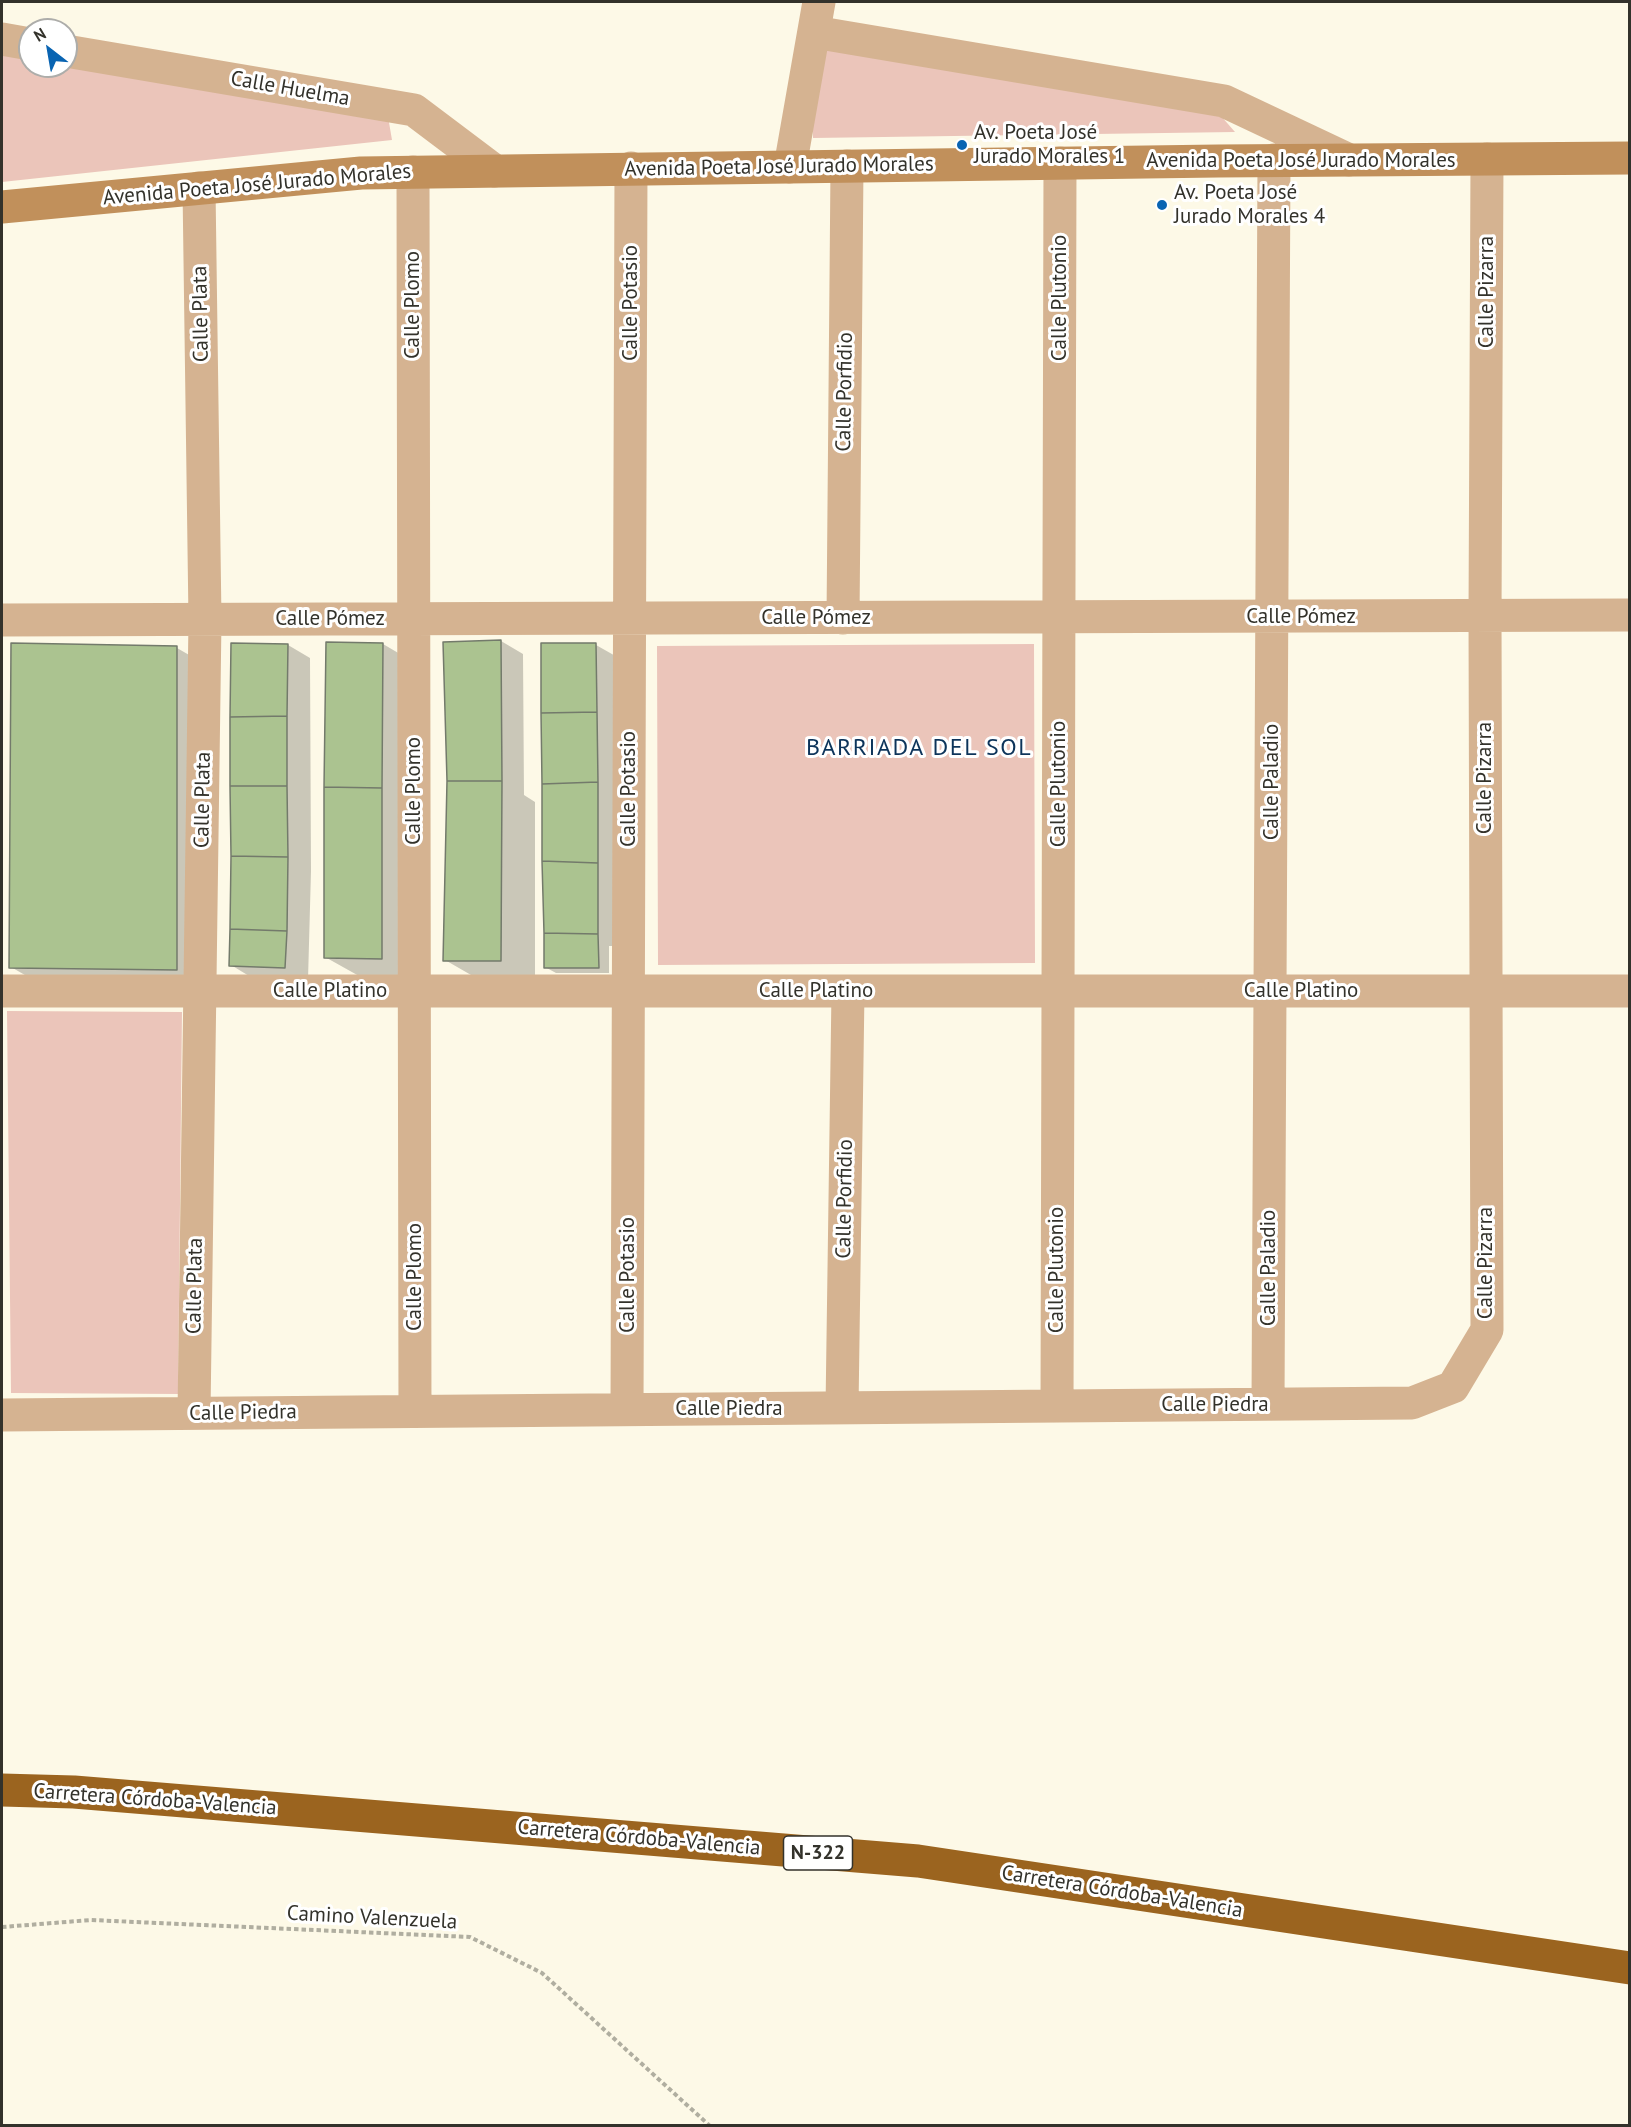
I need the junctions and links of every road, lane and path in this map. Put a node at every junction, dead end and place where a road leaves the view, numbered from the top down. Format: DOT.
graph roads {
  1 [pos="817,17"];
  2 [pos="2,39"];
  3 [pos="18,42"];
  4 [pos="78,53"];
  5 [pos="1629,158"];
  6 [pos="1487,159"];
  7 [pos="1274,160"];
  8 [pos="1349,160"];
  9 [pos="1060,163"];
  10 [pos="847,166"];
  11 [pos="790,167"];
  12 [pos="631,168"];
  13 [pos="495,171"];
  14 [pos="413,172"];
  15 [pos="199,188"];
  16 [pos="2,207"];
  17 [pos="1629,615"];
  18 [pos="1485,616"];
  19 [pos="1059,617"];
  20 [pos="1272,617"];
  21 [pos="630,618"];
  22 [pos="843,618"];
  23 [pos="413,619"];
  24 [pos="2,620"];
  25 [pos="206,620"];
  26 [pos="1486,990"];
  27 [pos="2,991"];
  28 [pos="200,991"];
  29 [pos="414,991"];
  30 [pos="628,991"];
  31 [pos="848,991"];
  32 [pos="1058,991"];
  33 [pos="1270,991"];
  34 [pos="1629,991"];
  35 [pos="1453,1387"];
  36 [pos="1268,1404"];
  37 [pos="1057,1406"];
  38 [pos="842,1408"];
  39 [pos="627,1410"];
  40 [pos="415,1411"];
  41 [pos="194,1413"];
  42 [pos="2,1415"];
  43 [pos="2,1790"];
  44 [pos="2,1927"];
  45 [pos="1629,1968"];
  46 [pos="710,2126"];
  1 -- 8 [label="street"];
  1 -- 11 [label="street"];
  2 -- 3 [label="street"];
  4 -- 13 [label="street, Calle Huelma"];
  5 -- 6 [label="main road, Avenida Poeta José Jurado Morales"];
  6 -- 8 [label="main road, Avenida Poeta José Jurado Morales"];
  6 -- 18 [label="street, Calle Pizarra"];
  7 -- 8 [label="main road, Avenida Poeta José Jurado Morales"];
  7 -- 9 [label="main road, Avenida Poeta José Jurado Morales"];
  7 -- 20 [label="street, Calle Paladio"];
  9 -- 10 [label="main road, Avenida Poeta José Jurado Morales"];
  9 -- 19 [label="street, Calle Plutonio"];
  10 -- 11 [label="main road, Avenida Poeta José Jurado Morales"];
  10 -- 22 [label="street, Calle Porfidio"];
  11 -- 12 [label="main road, Avenida Poeta José Jurado Morales"];
  12 -- 13 [label="main road, Avenida Poeta José Jurado Morales"];
  12 -- 21 [label="street, Calle Potasio"];
  13 -- 14 [label="main road, Avenida Poeta José Jurado Morales"];
  14 -- 15 [label="main road, Avenida Poeta José Jurado Morales"];
  14 -- 23 [label="street, Calle Plomo"];
  15 -- 16 [label="main road, Avenida Poeta José Jurado Morales"];
  15 -- 25 [label="street, Calle Plata"];
  17 -- 18 [label="street, Calle Pómez"];
  18 -- 20 [label="street, Calle Pómez"];
  18 -- 26 [label="street, Calle Pizarra"];
  19 -- 20 [label="street, Calle Pómez"];
  19 -- 22 [label="street, Calle Pómez"];
  19 -- 32 [label="street, Calle Plutonio"];
  20 -- 33 [label="street, Calle Paladio"];
  21 -- 22 [label="street, Calle Pómez"];
  21 -- 23 [label="street, Calle Pómez"];
  21 -- 30 [label="street, Calle Potasio"];
  23 -- 25 [label="street, Calle Pómez"];
  23 -- 29 [label="street, Calle Plomo"];
  24 -- 25 [label="street, Calle Pómez"];
  25 -- 28 [label="street, Calle Plata"];
  26 -- 33 [label="street, Calle Platino"];
  26 -- 34 [label="street, Calle Platino"];
  26 -- 35 [label="street, Calle Pizarra"];
  27 -- 28 [label="street, Calle Platino"];
  28 -- 29 [label="street, Calle Platino"];
  28 -- 41 [label="street, Calle Plata"];
  29 -- 30 [label="street, Calle Platino"];
  29 -- 40 [label="street, Calle Plomo"];
  30 -- 31 [label="street, Calle Platino"];
  30 -- 39 [label="street, Calle Potasio"];
  31 -- 32 [label="street, Calle Platino"];
  31 -- 38 [label="street, Calle Porfidio"];
  32 -- 33 [label="street, Calle Platino"];
  32 -- 37 [label="street, Calle Plutonio"];
  33 -- 36 [label="street, Calle Paladio"];
  35 -- 36 [label="street, Calle Piedra"];
  36 -- 37 [label="street, Calle Piedra"];
  37 -- 38 [label="street, Calle Piedra"];
  38 -- 39 [label="street, Calle Piedra"];
  39 -- 40 [label="street, Calle Piedra"];
  40 -- 41 [label="street, Calle Piedra"];
  41 -- 42 [label="street, Calle Piedra"];
  43 -- 45 [label="highway, Carretera Córdoba-Valencia / N-322"];
  44 -- 46 [label="path, Camino Valenzuela"];
}
